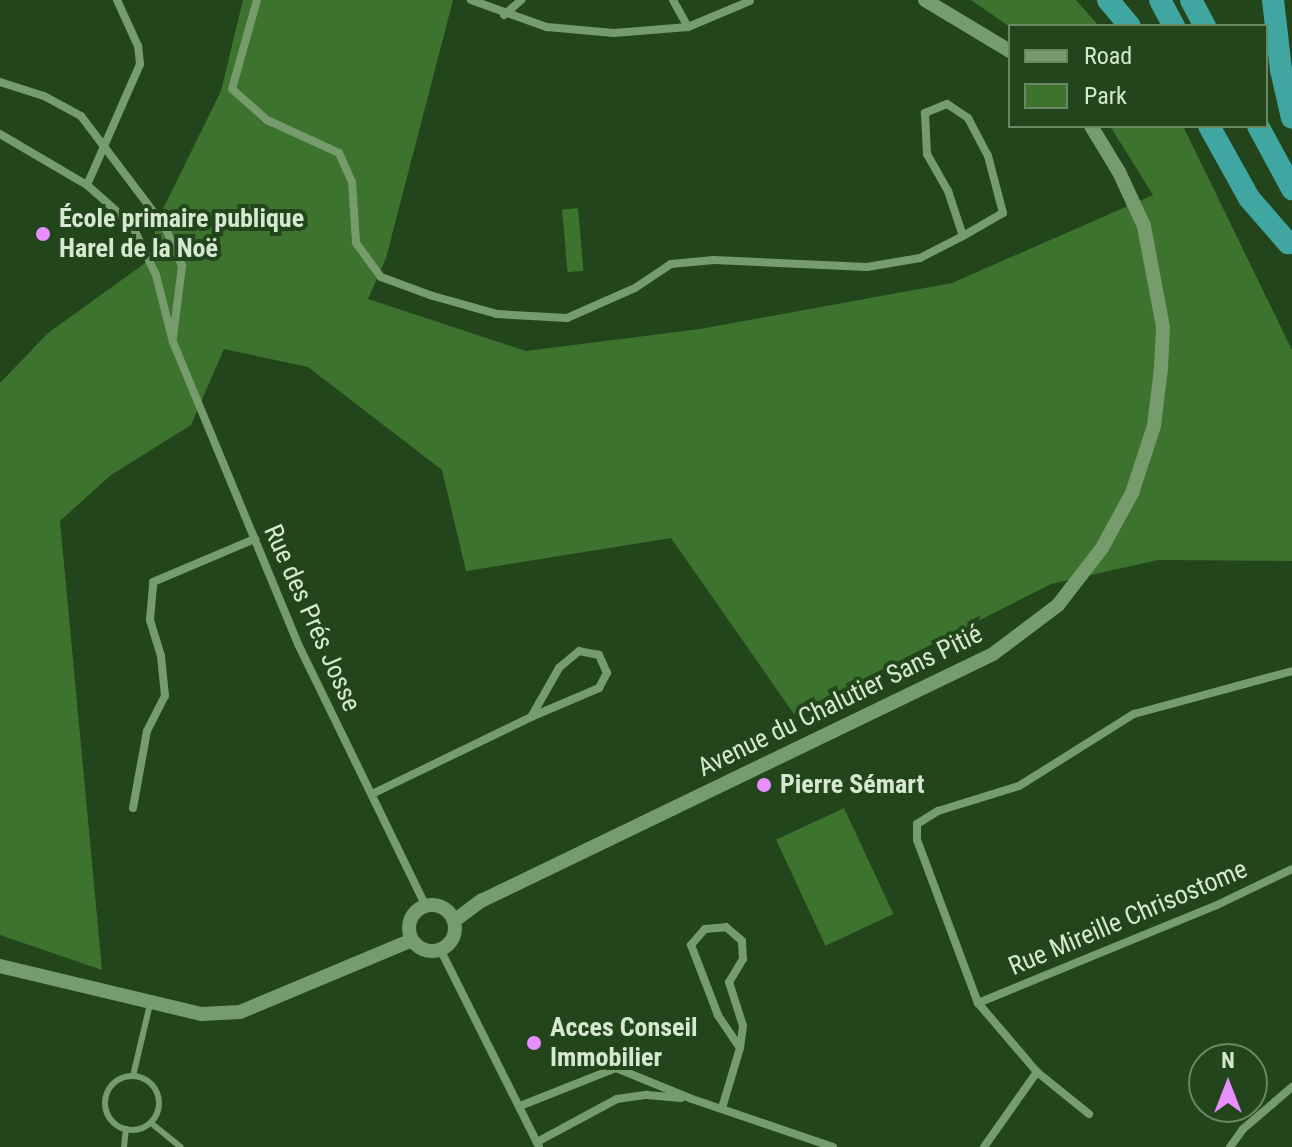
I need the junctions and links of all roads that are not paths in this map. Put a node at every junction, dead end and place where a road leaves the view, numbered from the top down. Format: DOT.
graph roads {
  1 [pos="117,0"];
  2 [pos="257,0"];
  3 [pos="471,0"];
  4 [pos="521,0"];
  5 [pos="673,0"];
  6 [pos="925,0"];
  7 [pos="1108,0"];
  8 [pos="1160,0"];
  9 [pos="1191,0"];
  10 [pos="1273,0"];
  11 [pos="750,1"];
  12 [pos="504,15"];
  13 [pos="1128,24"];
  14 [pos="1173,24"];
  15 [pos="1204,24"];
  16 [pos="688,27"];
  17 [pos="1008,50"];
  18 [pos="0,82"];
  19 [pos="1292,118"];
  20 [pos="1092,128"];
  21 [pos="1210,128"];
  22 [pos="1227,128"];
  23 [pos="1259,128"];
  24 [pos="0,134"];
  25 [pos="103,146"];
  26 [pos="87,185"];
  27 [pos="1292,189"];
  28 [pos="963,236"];
  29 [pos="1290,247"];
  30 [pos="173,342"];
  31 [pos="255,539"];
  32 [pos="1292,671"];
  33 [pos="531,717"];
  34 [pos="372,794"];
  35 [pos="133,808"];
  36 [pos="1292,869"];
  37 [pos="426,906"];
  38 [pos="454,921"];
  39 [pos="412,940"];
  40 [pos="440,949"];
  41 [pos="0,966"];
  42 [pos="978,1003"];
  43 [pos="150,1004"];
  44 [pos="740,1048"];
  45 [pos="1037,1072"];
  46 [pos="133,1076"];
  47 [pos="1292,1087"];
  48 [pos="692,1099"];
  49 [pos="520,1106"];
  50 [pos="722,1108"];
  51 [pos="1089,1114"];
  52 [pos="151,1123"];
  53 [pos="126,1129"];
  54 [pos="538,1144"];
  55 [pos="124,1147"];
  56 [pos="181,1147"];
  57 [pos="833,1147"];
  58 [pos="984,1147"];
  59 [pos="1230,1147"];
  1 -- 25 [label="street"];
  2 -- 28 [label="street"];
  3 -- 12 [label="street"];
  4 -- 12 [label="street"];
  5 -- 16 [label="street"];
  6 -- 17 [label="street"];
  7 -- 13 [label="highway"];
  8 -- 14 [label="highway"];
  9 -- 15 [label="highway"];
  10 -- 19 [label="highway"];
  11 -- 16 [label="street"];
  12 -- 16 [label="street"];
  18 -- 25 [label="street, Rue des Prés Josse"];
  20 -- 38 [label="street, Avenue du Chalutier Sans Pitié"];
  21 -- 29 [label="highway"];
  22 -- 29 [label="highway"];
  23 -- 27 [label="highway"];
  24 -- 26 [label="street, Rue des Prés Josse"];
  25 -- 26 [label="street"];
  25 -- 30 [label="street, Rue des Prés Josse"];
  26 -- 30 [label="street, Rue des Prés Josse"];
  28 -- 28 [label="street"];
  30 -- 31 [label="street, Rue des Prés Josse"];
  31 -- 34 [label="street, Rue des Prés Josse"];
  31 -- 35 [label="street"];
  32 -- 42 [label="street"];
  33 -- 33 [label="street"];
  33 -- 34 [label="street"];
  34 -- 37 [label="street, Rue des Prés Josse"];
  36 -- 42 [label="street, Rue Mireille Chrisostome"];
  37 -- 38 [label="street"];
  37 -- 39 [label="street"];
  38 -- 40 [label="street"];
  39 -- 40 [label="street"];
  39 -- 43 [label="street"];
  40 -- 49 [label="street"];
  41 -- 43 [label="street"];
  42 -- 45 [label="street"];
  43 -- 46 [label="lane"];
  44 -- 44 [label="street"];
  44 -- 50 [label="street"];
  45 -- 51 [label="street"];
  45 -- 58 [label="street"];
  46 -- 52 [label="lane"];
  46 -- 53 [label="lane"];
  47 -- 59 [label="street"];
  48 -- 49 [label="street"];
  48 -- 50 [label="street"];
  48 -- 54 [label="street"];
  49 -- 54 [label="street"];
  50 -- 57 [label="street"];
  52 -- 53 [label="lane"];
  52 -- 56 [label="lane"];
  53 -- 55 [label="lane"];
}
